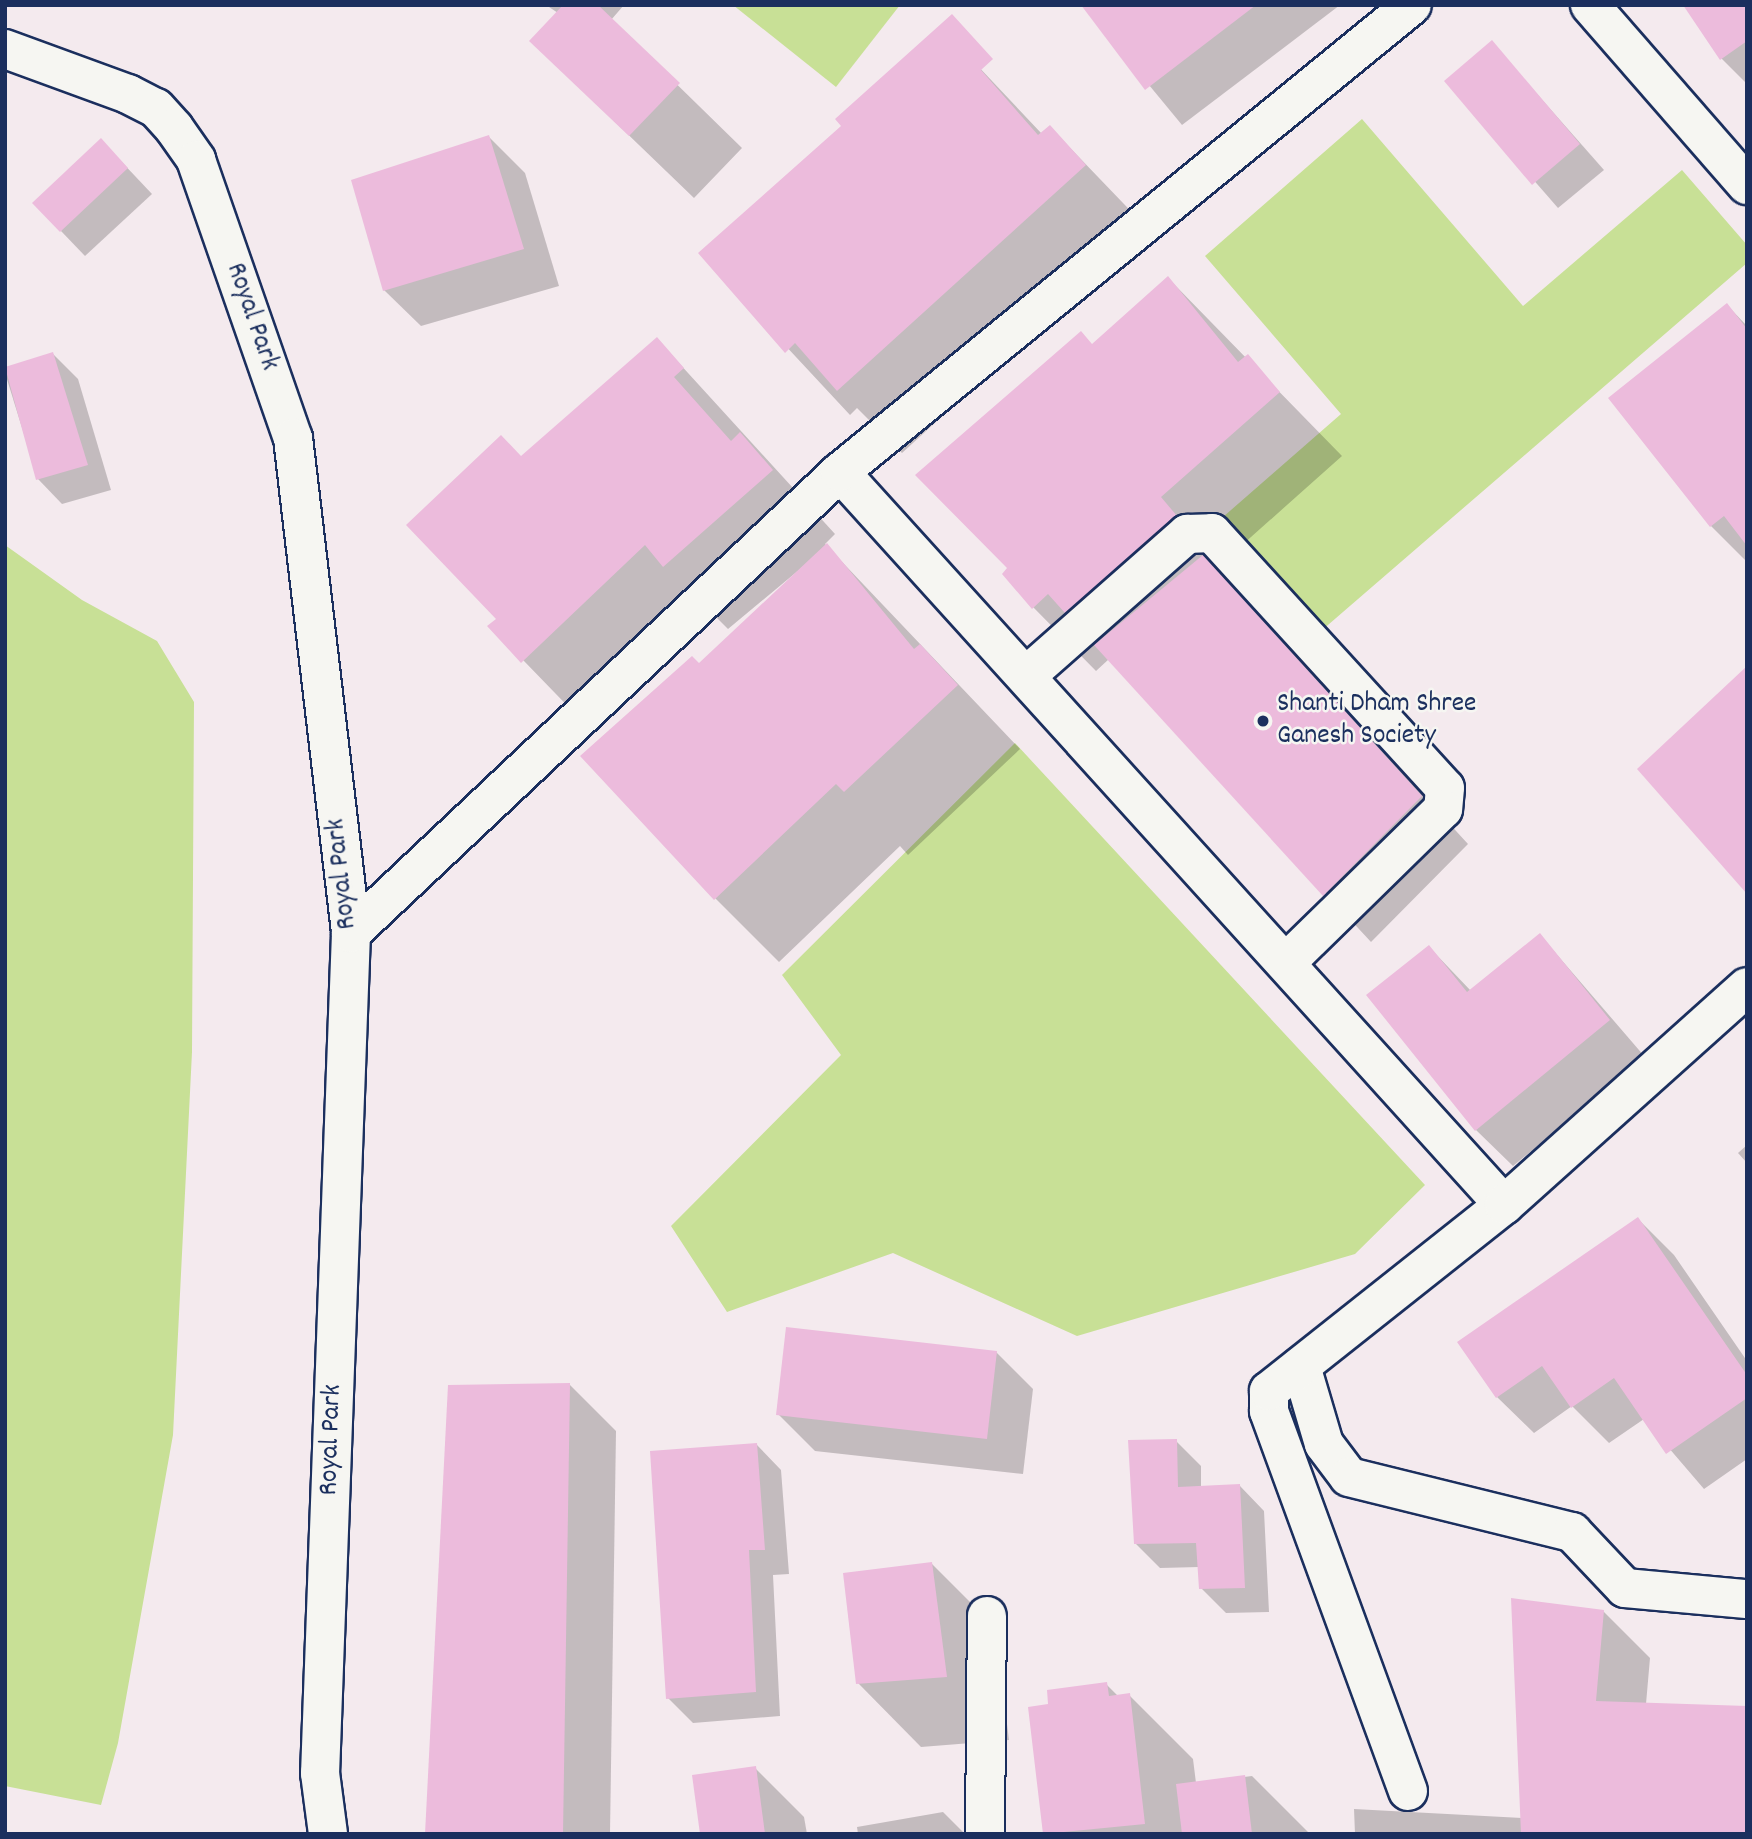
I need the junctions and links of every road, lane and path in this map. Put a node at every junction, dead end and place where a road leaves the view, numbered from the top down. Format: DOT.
graph roads {
  1 [pos="1412,5"];
  2 [pos="1590,5"];
  3 [pos="5,49"];
  4 [pos="1747,185"];
  5 [pos="840,472"];
  6 [pos="1026,676"];
  7 [pos="351,933"];
  8 [pos="1286,963"];
  9 [pos="1747,987"];
  10 [pos="1504,1205"];
  11 [pos="1301,1366"];
  12 [pos="1747,1599"];
  13 [pos="987,1616"];
  14 [pos="1408,1791"];
  15 [pos="328,1834"];
  16 [pos="985,1834"];
  1 -- 5 [label="street"];
  2 -- 4 [label="street"];
  3 -- 7 [label="street, Royal Park"];
  5 -- 6 [label="street"];
  5 -- 7 [label="street"];
  6 -- 8 [label="street"];
  6 -- 8 [label="street"];
  7 -- 15 [label="street, Royal Park"];
  8 -- 10 [label="street"];
  9 -- 10 [label="street"];
  10 -- 11 [label="street"];
  11 -- 12 [label="street"];
  11 -- 14 [label="street"];
  13 -- 16 [label="street"];
}
